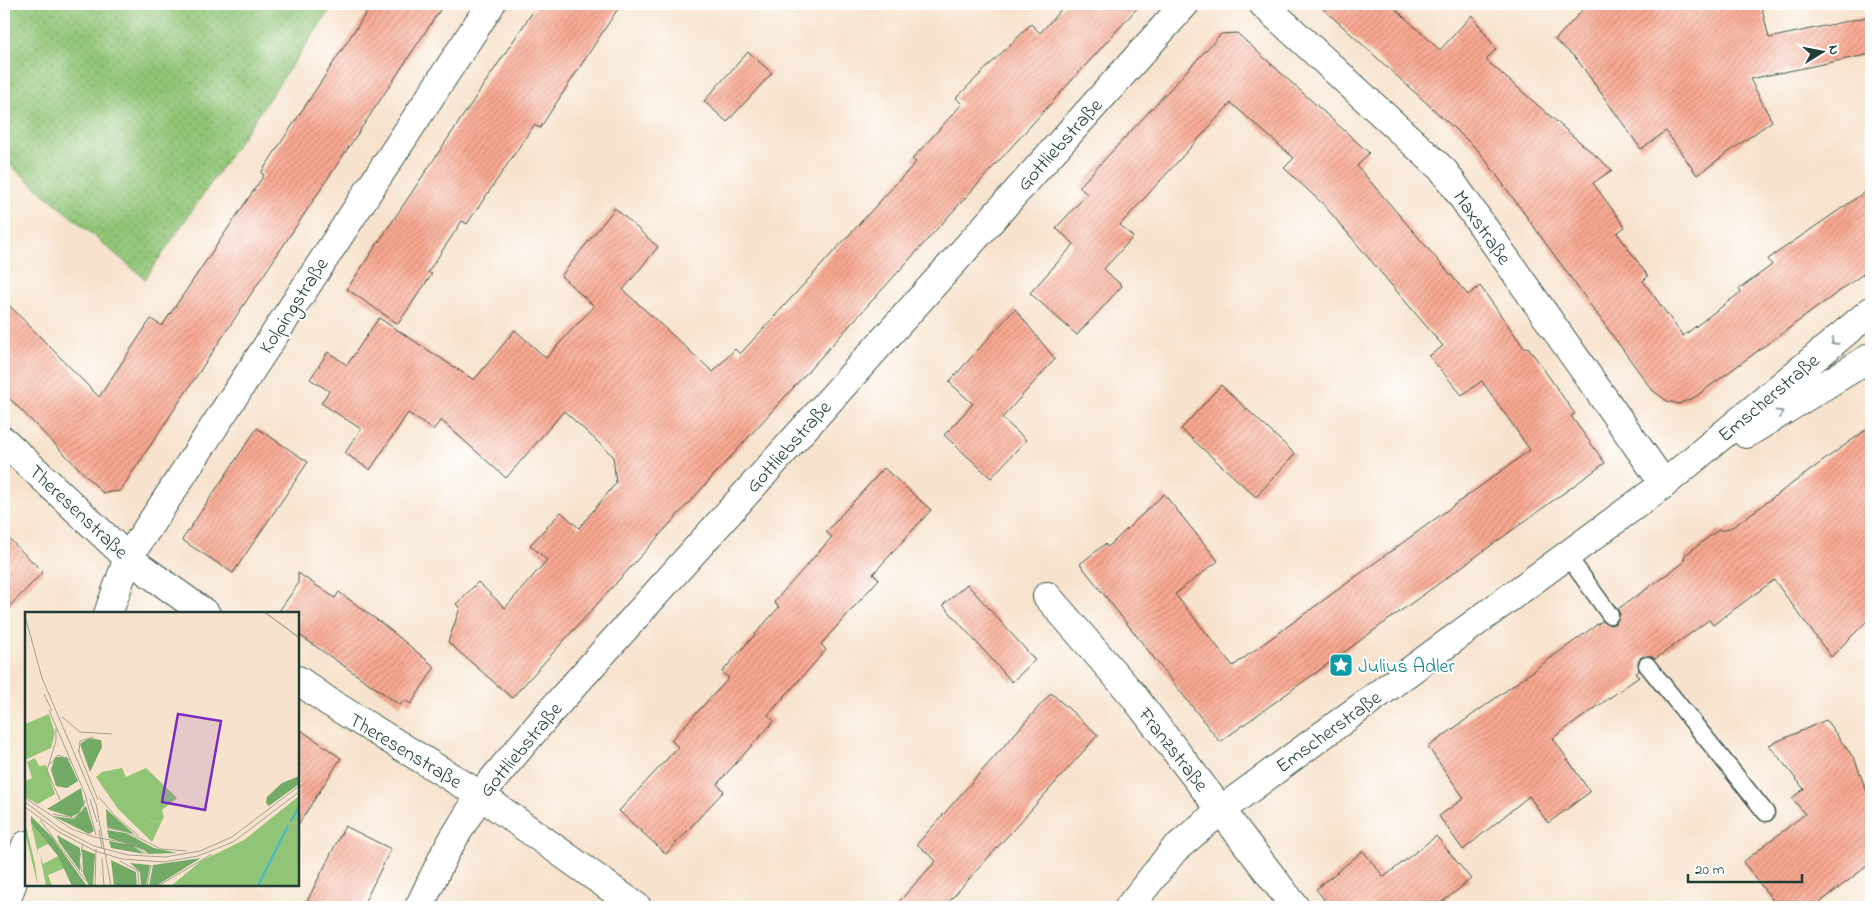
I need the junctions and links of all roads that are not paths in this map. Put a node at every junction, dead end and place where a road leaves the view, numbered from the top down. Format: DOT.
graph roads {
  1 [pos="491,4"];
  2 [pos="1185,4"];
  3 [pos="1264,4"];
  4 [pos="1871,311"];
  5 [pos="1871,356"];
  6 [pos="4,441"];
  7 [pos="1664,484"];
  8 [pos="1567,555"];
  9 [pos="128,558"];
  10 [pos="1046,596"];
  11 [pos="109,612"];
  12 [pos="203,612"];
  13 [pos="1610,615"];
  14 [pos="1647,665"];
  15 [pos="299,681"];
  16 [pos="480,795"];
  17 [pos="1221,810"];
  18 [pos="1766,813"];
  19 [pos="25,848"];
  20 [pos="4,907"];
  21 [pos="419,907"];
  22 [pos="637,907"];
  23 [pos="1129,907"];
  24 [pos="1296,907"];
  1 -- 9 [label="street, Kolpingstraße"];
  2 -- 16 [label="street, Gottliebstraße"];
  3 -- 7 [label="street, Maxstraße"];
  4 -- 7 [label="street, Emscherstraße, one-way"];
  7 -- 5 [label="street, Emscherstraße, one-way"];
  6 -- 9 [label="street, Theresenstraße"];
  7 -- 8 [label="street, Emscherstraße"];
  8 -- 13 [label="lane"];
  8 -- 17 [label="street, Emscherstraße"];
  9 -- 11 [label="street, Kolpingstraße"];
  9 -- 12 [label="street, Theresenstraße"];
  10 -- 17 [label="street, Franzstraße"];
  14 -- 18 [label="lane"];
  15 -- 16 [label="street, Theresenstraße"];
  16 -- 21 [label="street, Gottliebstraße"];
  16 -- 22 [label="street, Theresenstraße"];
  17 -- 23 [label="street, Emscherstraße"];
  17 -- 24 [label="street, Franzstraße"];
  19 -- 20 [label="street"];
}
